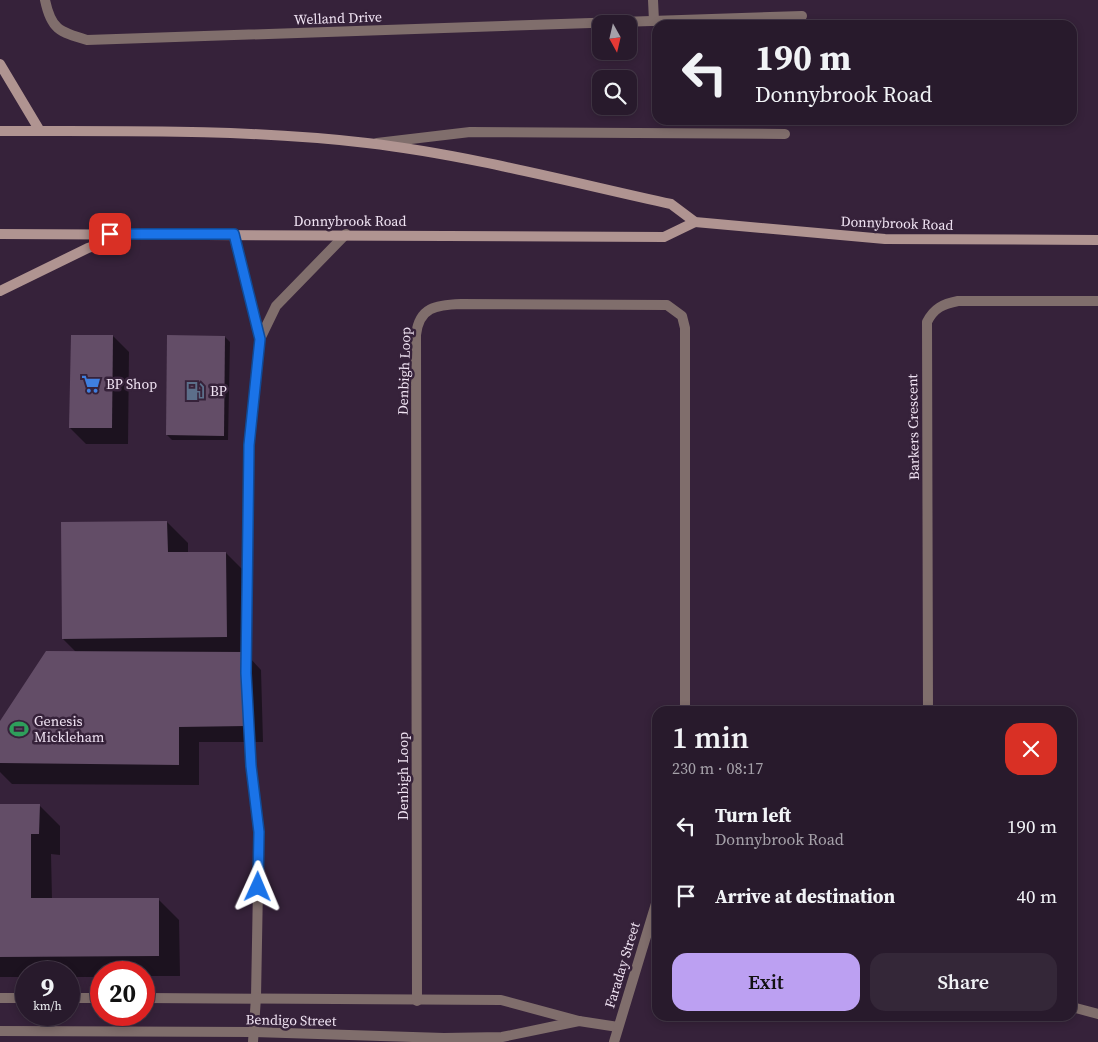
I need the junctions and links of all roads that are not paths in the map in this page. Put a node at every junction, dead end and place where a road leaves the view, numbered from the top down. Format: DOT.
graph roads {
  1 [pos="44,0"];
  2 [pos="653,0"];
  3 [pos="802,16"];
  4 [pos="654,20"];
  5 [pos="684,20"];
  6 [pos="652,21"];
  7 [pos="0,64"];
  8 [pos="0,131"];
  9 [pos="40,131"];
  10 [pos="785,134"];
  11 [pos="368,144"];
  12 [pos="696,222"];
  13 [pos="0,234"];
  14 [pos="129,234"];
  15 [pos="234,234"];
  16 [pos="346,234"];
  17 [pos="1098,240"];
  18 [pos="0,291"];
  19 [pos="1098,301"];
  20 [pos="260,339"];
  21 [pos="685,706"];
  22 [pos="928,706"];
  23 [pos="652,916"];
  24 [pos="256,997"];
  25 [pos="0,998"];
  26 [pos="15,998"];
  27 [pos="155,998"];
  28 [pos="417,1001"];
  29 [pos="1077,1008"];
  30 [pos="1098,1014"];
  31 [pos="579,1021"];
  32 [pos="618,1027"];
  33 [pos="0,1031"];
  34 [pos="253,1037"];
  35 [pos="614,1042"];
  1 -- 6 [label="street, Welland Drive"];
  2 -- 4 [label="street"];
  3 -- 5 [label="street, Welland Drive"];
  7 -- 9 [label="main road"];
  8 -- 9 [label="main road"];
  9 -- 11 [label="main road"];
  10 -- 11 [label="street"];
  11 -- 12 [label="main road"];
  12 -- 16 [label="main road, Donnybrook Road"];
  12 -- 17 [label="main road, Donnybrook Road"];
  13 -- 14 [label="main road, Donnybrook Road"];
  14 -- 15 [label="main road, Donnybrook Road"];
  14 -- 18 [label="main road"];
  15 -- 16 [label="main road, Donnybrook Road"];
  15 -- 20 [label="street"];
  16 -- 20 [label="street"];
  19 -- 22 [label="street, Barkers Crescent"];
  20 -- 24 [label="street"];
  21 -- 28 [label="street, Denbigh Loop"];
  23 -- 32 [label="street, Faraday Street"];
  24 -- 27 [label="street, Bendigo Street"];
  24 -- 28 [label="street, Bendigo Street"];
  24 -- 34 [label="street"];
  25 -- 26 [label="street"];
  28 -- 31 [label="street, Bendigo Street"];
  29 -- 30 [label="street"];
  31 -- 32 [label="street, Bendigo Street"];
  31 -- 34 [label="street, Bendigo Street"];
  32 -- 35 [label="street, Faraday Street"];
  33 -- 34 [label="street, Bendigo Street"];
}
